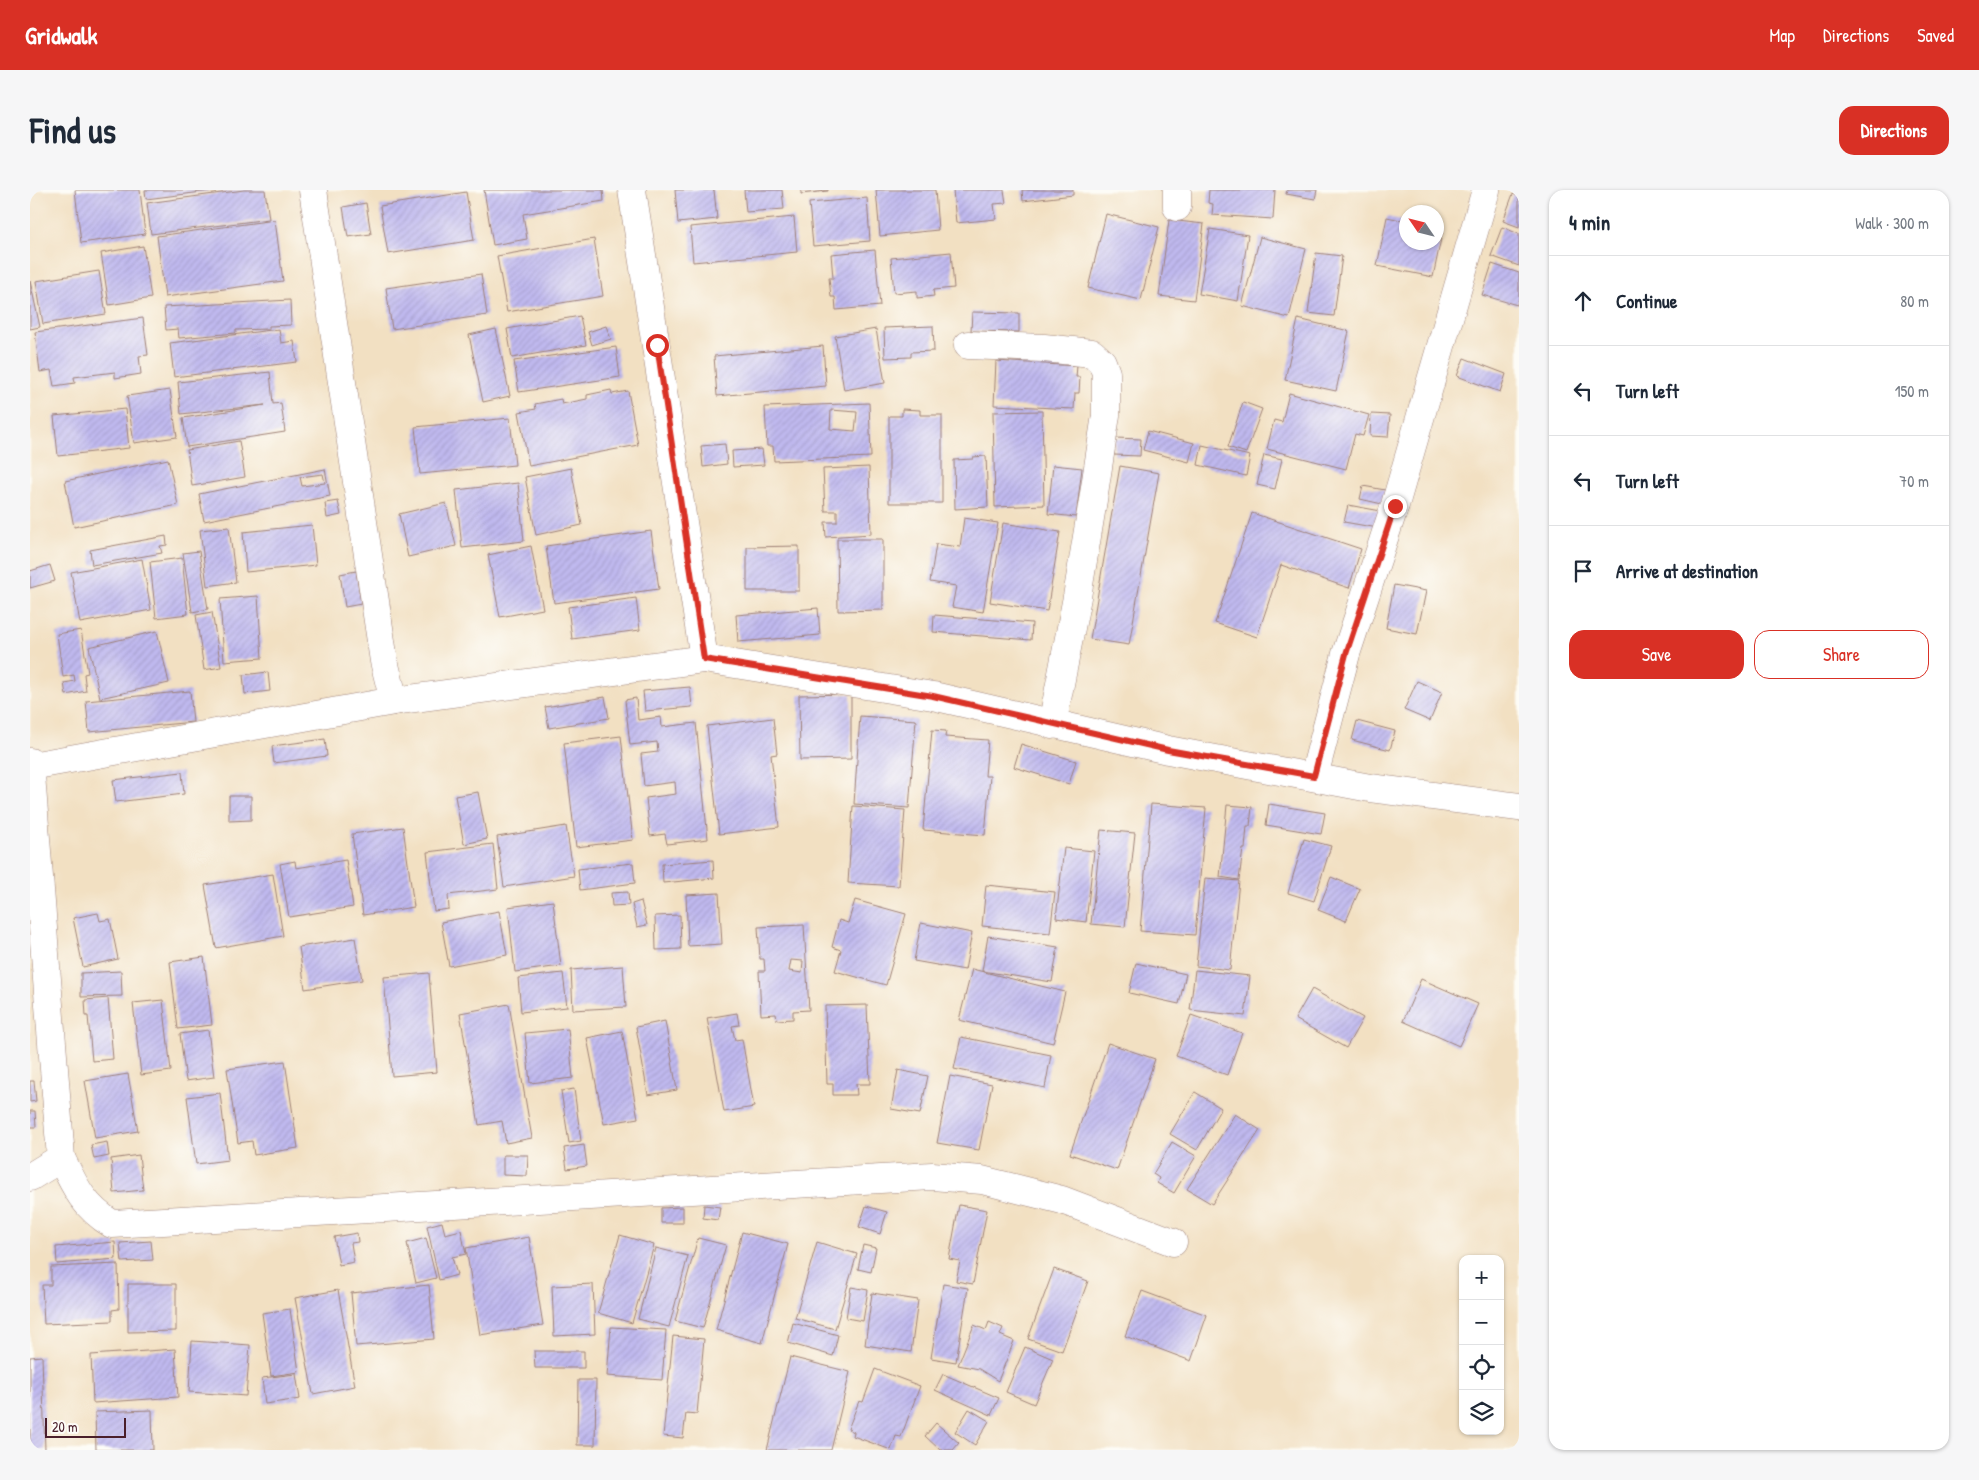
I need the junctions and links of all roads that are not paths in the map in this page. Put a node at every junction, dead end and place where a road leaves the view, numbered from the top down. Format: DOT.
graph roads {
  1 [pos="313,190"];
  2 [pos="632,190"];
  3 [pos="1486,190"];
  4 [pos="968,345"];
  5 [pos="704,659"];
  6 [pos="394,701"];
  7 [pos="1052,724"];
  8 [pos="30,764"];
  9 [pos="1314,776"];
  10 [pos="1519,807"];
  11 [pos="62,1158"];
  12 [pos="30,1178"];
  13 [pos="1173,1242"];
  1 -- 6 [label="street"];
  2 -- 5 [label="street"];
  3 -- 9 [label="street"];
  4 -- 7 [label="street"];
  5 -- 6 [label="street"];
  5 -- 7 [label="street"];
  6 -- 8 [label="street"];
  7 -- 9 [label="street"];
  8 -- 11 [label="street"];
  9 -- 10 [label="street"];
  11 -- 12 [label="street"];
  11 -- 13 [label="street"];
}
